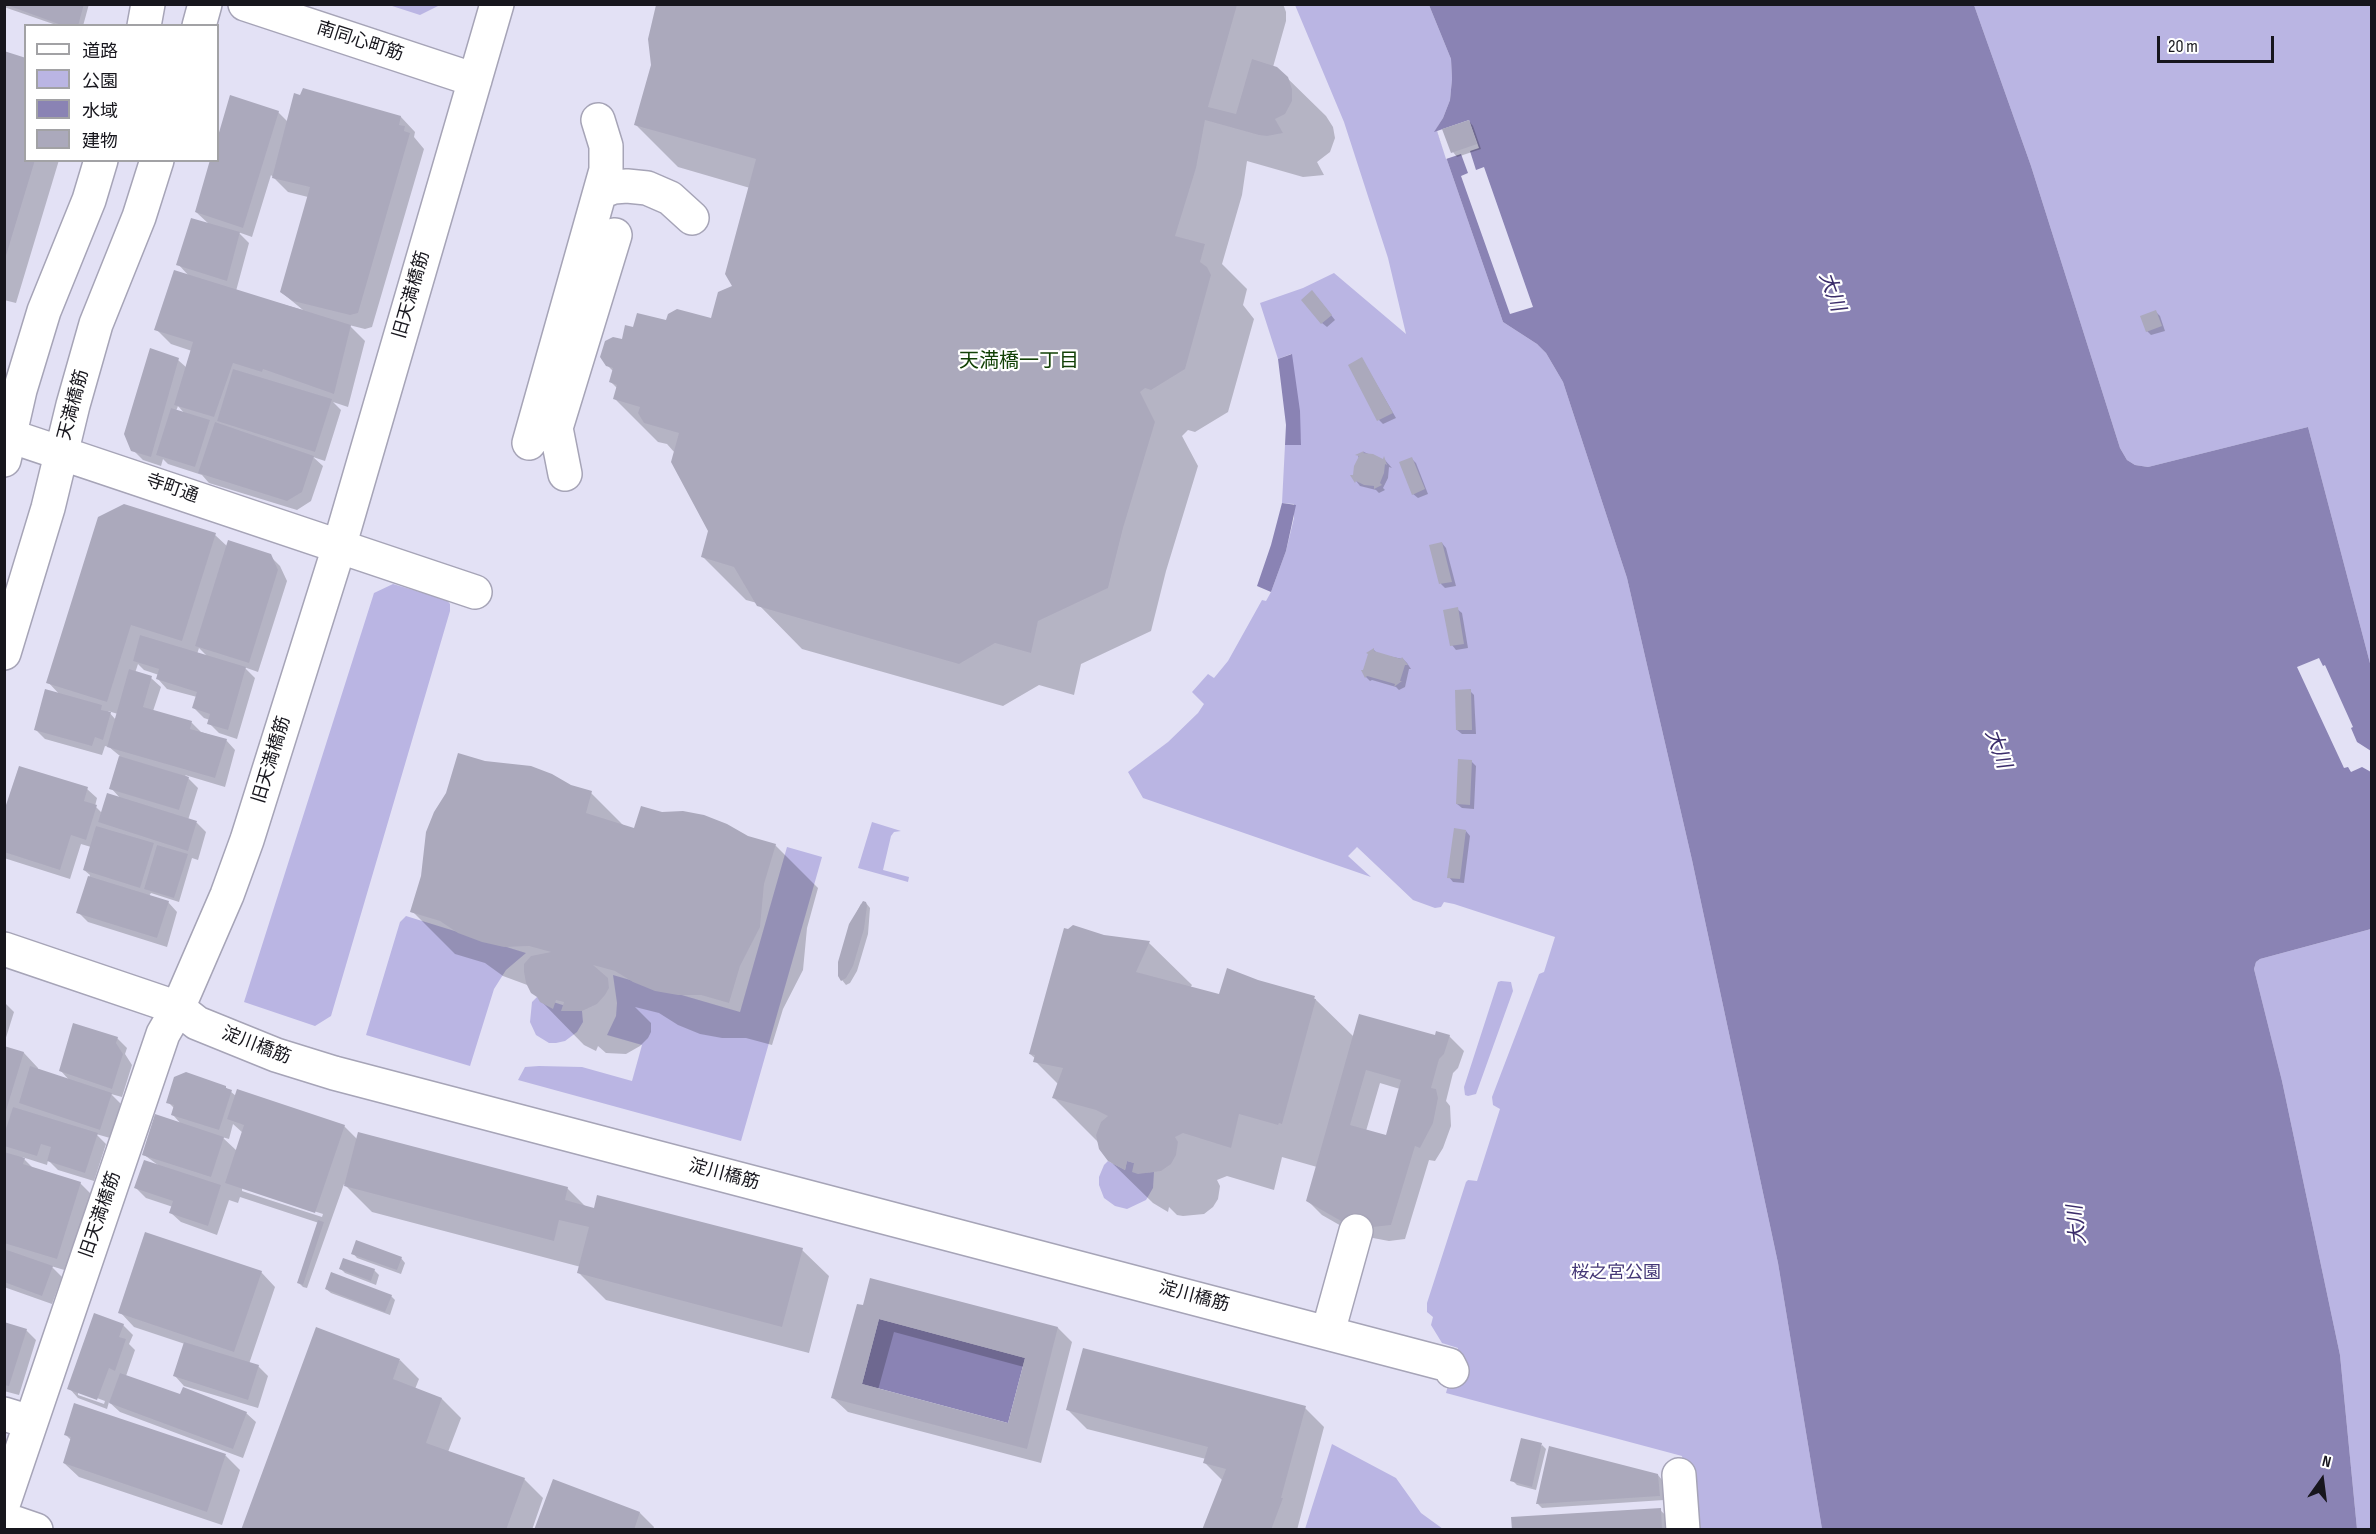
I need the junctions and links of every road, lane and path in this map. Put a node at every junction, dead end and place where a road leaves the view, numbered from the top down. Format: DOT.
graph roads {
  1 [pos="148,4"];
  2 [pos="206,4"];
  3 [pos="245,4"];
  4 [pos="497,4"];
  5 [pos="144,24"];
  6 [pos="200,24"];
  7 [pos="475,80"];
  8 [pos="598,120"];
  9 [pos="100,162"];
  10 [pos="156,162"];
  11 [pos="600,192"];
  12 [pos="692,218"];
  13 [pos="615,235"];
  14 [pos="6,443"];
  15 [pos="529,443"];
  16 [pos="61,453"];
  17 [pos="565,474"];
  18 [pos="339,547"];
  19 [pos="475,592"];
  20 [pos="4,653"];
  21 [pos="4,949"];
  22 [pos="178,1008"];
  23 [pos="1356,1231"];
  24 [pos="1328,1332"];
  25 [pos="1452,1371"];
  26 [pos="17,1418"];
  27 [pos="1679,1474"];
  28 [pos="4,1502"];
  29 [pos="4,1519"];
  30 [pos="36,1530"];
  31 [pos="1683,1530"];
  1 -- 5 [label="street"];
  2 -- 6 [label="street"];
  3 -- 7 [label="street, 南同心町筋"];
  4 -- 7 [label="street, 旧天満橋筋"];
  7 -- 18 [label="street, 旧天満橋筋"];
  8 -- 11 [label="street"];
  9 -- 14 [label="street"];
  10 -- 16 [label="street, 天満橋筋"];
  11 -- 12 [label="street"];
  11 -- 15 [label="street"];
  13 -- 17 [label="street"];
  14 -- 16 [label="street, 寺町通"];
  16 -- 18 [label="street, 寺町通"];
  16 -- 20 [label="street, 天満橋筋"];
  18 -- 19 [label="street, 寺町通"];
  18 -- 22 [label="street, 旧天満橋筋"];
  21 -- 22 [label="street, 淀川橋筋"];
  22 -- 24 [label="street, 淀川橋筋"];
  22 -- 26 [label="street, 旧天満橋筋"];
  23 -- 24 [label="street"];
  24 -- 25 [label="street, 淀川橋筋"];
  26 -- 28 [label="street, 旧天満橋筋"];
  27 -- 31 [label="street"];
  29 -- 30 [label="street"];
}
